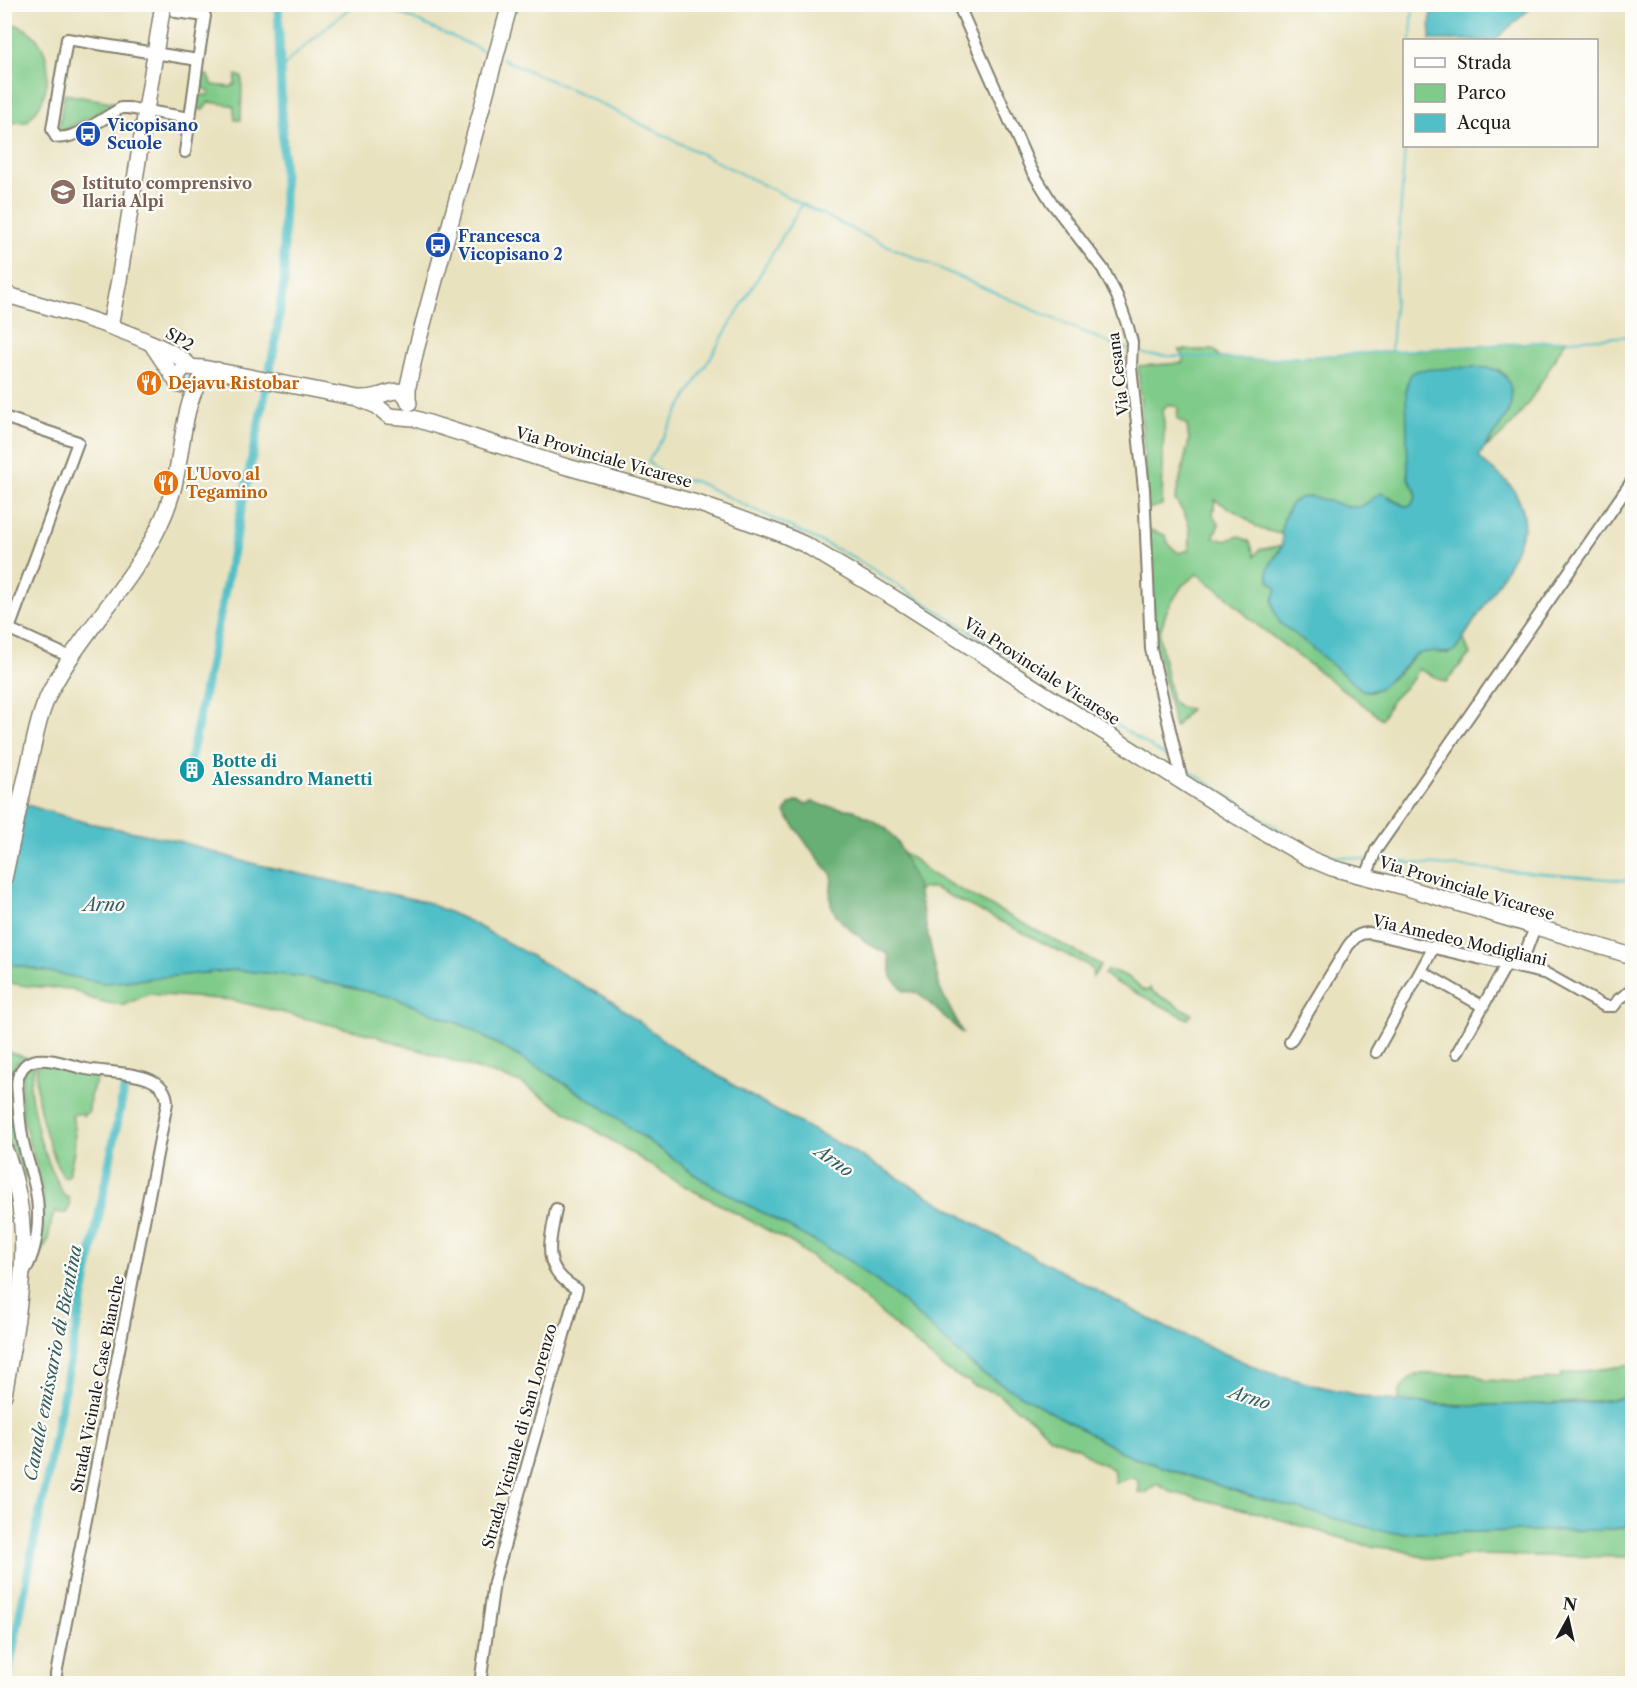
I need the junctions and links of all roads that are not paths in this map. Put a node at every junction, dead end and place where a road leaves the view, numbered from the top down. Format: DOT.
graph roads {
  1 [pos="510,4"];
  2 [pos="958,4"];
  3 [pos="169,8"];
  4 [pos="155,53"];
  5 [pos="198,60"];
  6 [pos="145,111"];
  7 [pos="190,118"];
  8 [pos="185,152"];
  9 [pos="4,294"];
  10 [pos="110,326"];
  11 [pos="151,343"];
  12 [pos="416,350"];
  13 [pos="196,375"];
  14 [pos="179,385"];
  15 [pos="390,392"];
  16 [pos="357,398"];
  17 [pos="405,407"];
  18 [pos="383,410"];
  19 [pos="7,417"];
  20 [pos="186,421"];
  21 [pos="4,429"];
  22 [pos="1632,481"];
  23 [pos="7,628"];
  24 [pos="70,657"];
  25 [pos="1178,768"];
  26 [pos="1366,877"];
  27 [pos="4,879"];
  28 [pos="1535,927"];
  29 [pos="1432,947"];
  30 [pos="1632,956"];
  31 [pos="1507,963"];
  32 [pos="1520,968"];
  33 [pos="1421,971"];
  34 [pos="1632,990"];
  35 [pos="1482,1006"];
  36 [pos="1290,1042"];
  37 [pos="1376,1052"];
  38 [pos="1457,1053"];
  39 [pos="4,1148"];
  40 [pos="556,1209"];
  41 [pos="22,1276"];
  42 [pos="4,1395"];
  43 [pos="56,1683"];
  44 [pos="480,1683"];
  1 -- 12 [label="main road"];
  2 -- 25 [label="street, Via Cesana"];
  3 -- 4 [label="main road"];
  3 -- 5 [label="street"];
  4 -- 5 [label="street"];
  4 -- 6 [label="main road"];
  4 -- 6 [label="street"];
  5 -- 7 [label="street"];
  6 -- 7 [label="street"];
  6 -- 10 [label="main road"];
  7 -- 8 [label="street"];
  9 -- 10 [label="main road, SP2"];
  10 -- 11 [label="main road, SP2"];
  11 -- 13 [label="main road, SP2"];
  11 -- 14 [label="main road, SP2"];
  12 -- 15 [label="main road"];
  12 -- 17 [label="main road"];
  13 -- 14 [label="main road"];
  13 -- 14 [label="main road"];
  13 -- 16 [label="main road, Via Provinciale Vicarese / SP2"];
  13 -- 20 [label="main road"];
  14 -- 20 [label="main road"];
  15 -- 16 [label="main road, Via Provinciale Vicarese / SP2"];
  15 -- 17 [label="main road, Via Provinciale Vicarese / SP2"];
  15 -- 18 [label="main road"];
  16 -- 18 [label="main road, Via Provinciale Vicarese / SP2"];
  17 -- 18 [label="main road, Via Provinciale Vicarese / SP2"];
  17 -- 25 [label="main road, Via Provinciale Vicarese / SP2"];
  19 -- 21 [label="street"];
  19 -- 23 [label="street"];
  20 -- 24 [label="main road"];
  22 -- 26 [label="street"];
  23 -- 24 [label="street"];
  24 -- 27 [label="main road"];
  25 -- 26 [label="main road, Via Provinciale Vicarese / SP2"];
  26 -- 28 [label="main road, Via Provinciale Vicarese / SP2"];
  28 -- 30 [label="main road, Via Provinciale Vicarese / SP2"];
  28 -- 32 [label="street"];
  29 -- 31 [label="street, Via Amedeo Modigliani"];
  29 -- 33 [label="street"];
  29 -- 36 [label="street, Via Amedeo Modigliani"];
  31 -- 32 [label="street, Via Amedeo Modigliani"];
  31 -- 35 [label="street"];
  32 -- 34 [label="street, Via Amedeo Modigliani"];
  33 -- 35 [label="street"];
  33 -- 37 [label="street"];
  35 -- 38 [label="street"];
  39 -- 41 [label="main road"];
  40 -- 44 [label="street, Strada Vicinale di San Lorenzo"];
  41 -- 42 [label="main road"];
  41 -- 43 [label="street, Strada Vicinale Case Bianche"];
}
